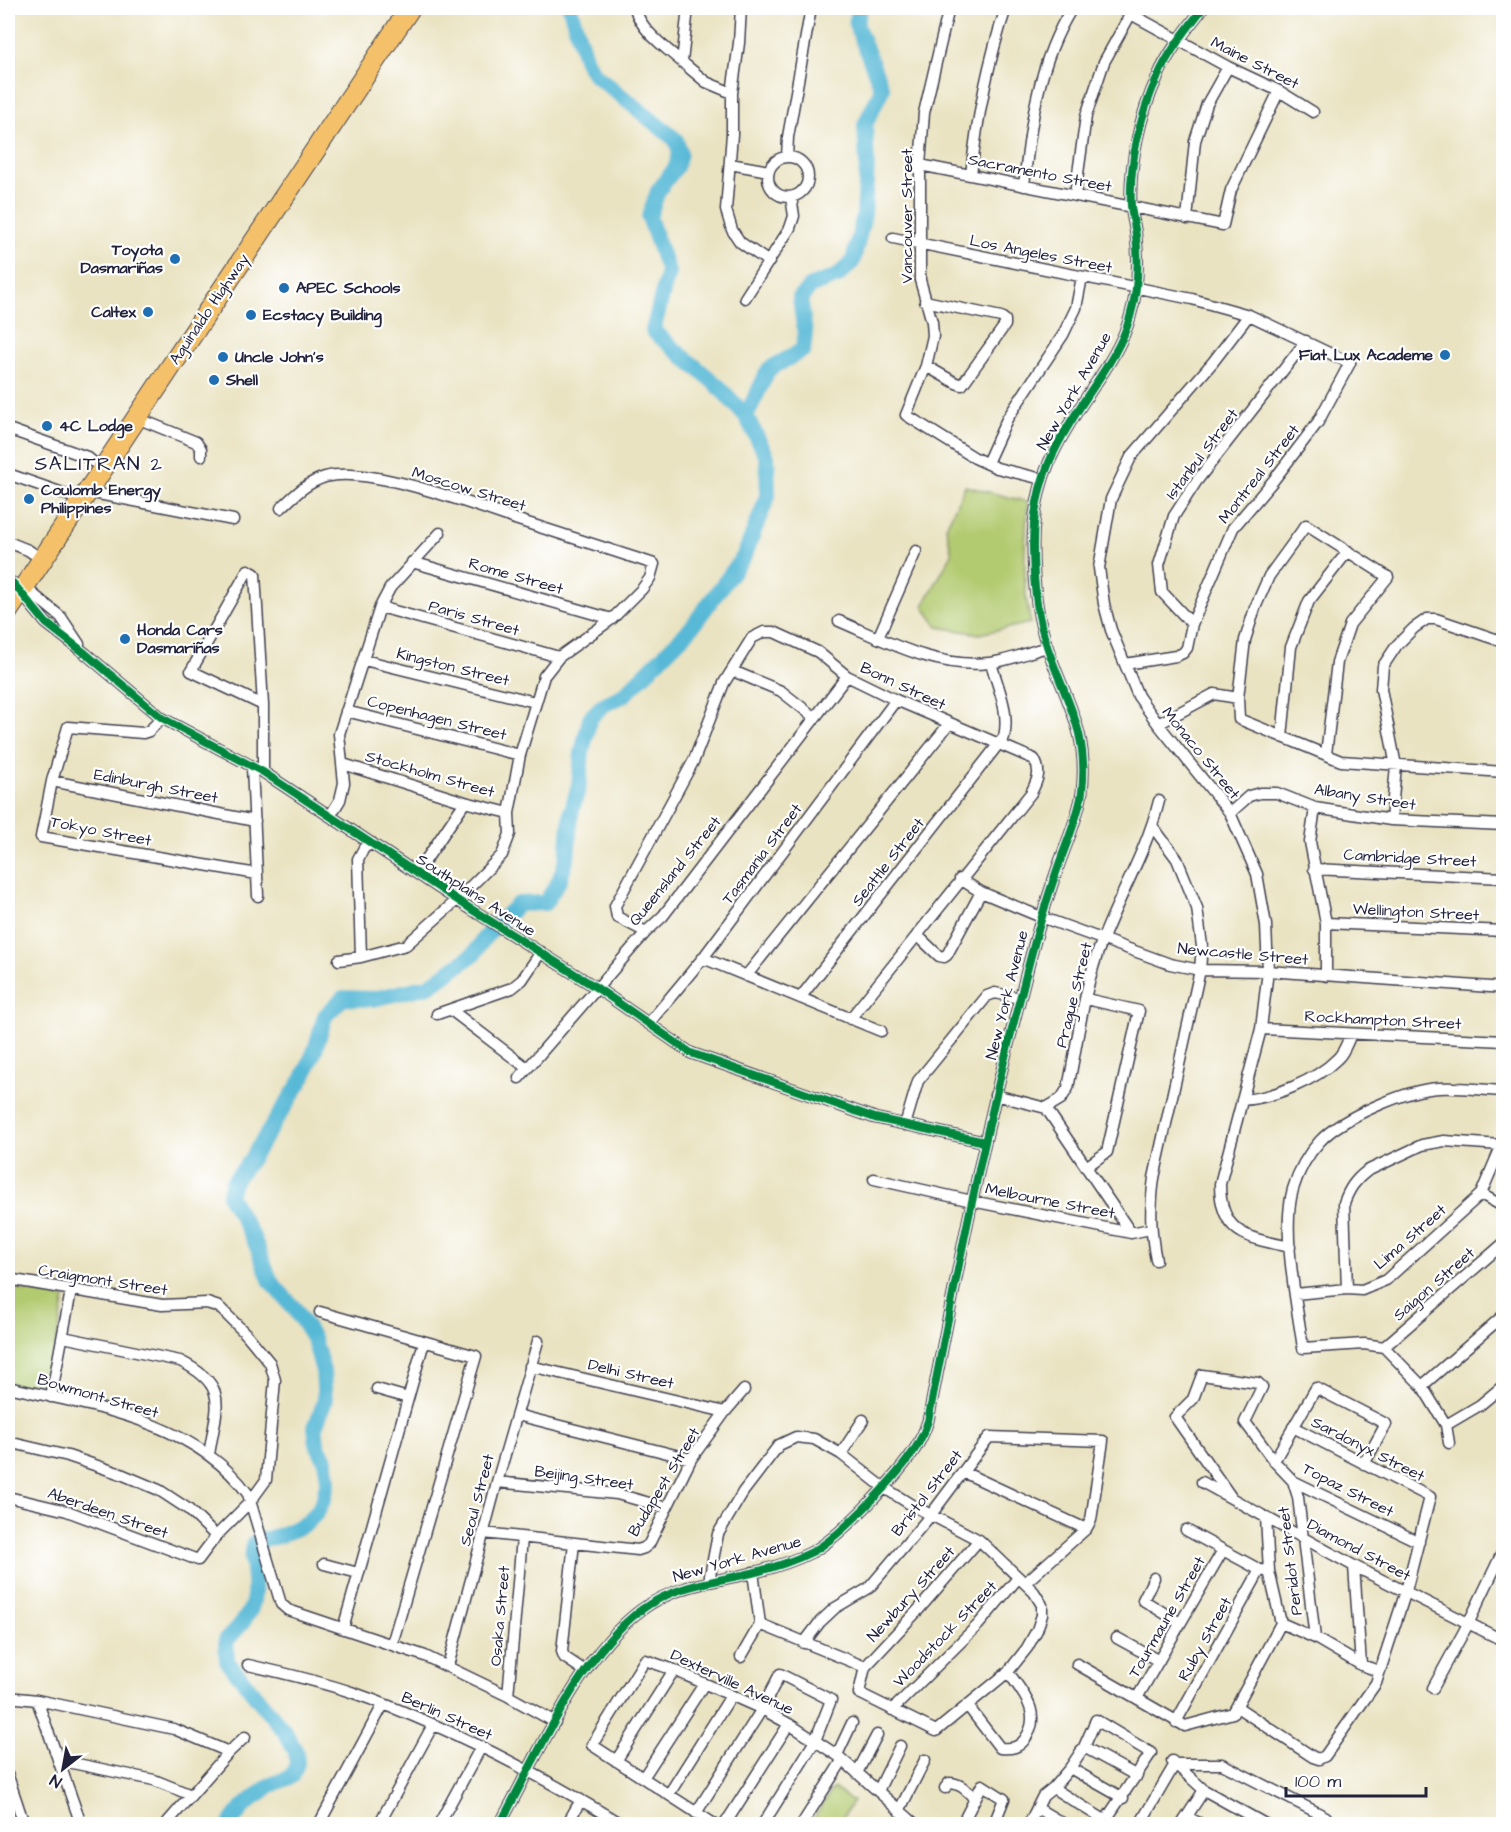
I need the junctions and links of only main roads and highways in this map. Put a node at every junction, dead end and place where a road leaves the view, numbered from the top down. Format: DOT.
graph roads {
  1 [pos="397,8"];
  2 [pos="410,8"];
  3 [pos="79,494"];
  4 [pos="16,588"];
  5 [pos="8,611"];
  1 -- 3 [label="highway, Aguinaldo Highway"];
  2 -- 3 [label="highway, Aguinaldo Highway"];
  3 -- 4 [label="highway, Aguinaldo Highway"];
  4 -- 5 [label="highway, Aguinaldo Highway"];
}
